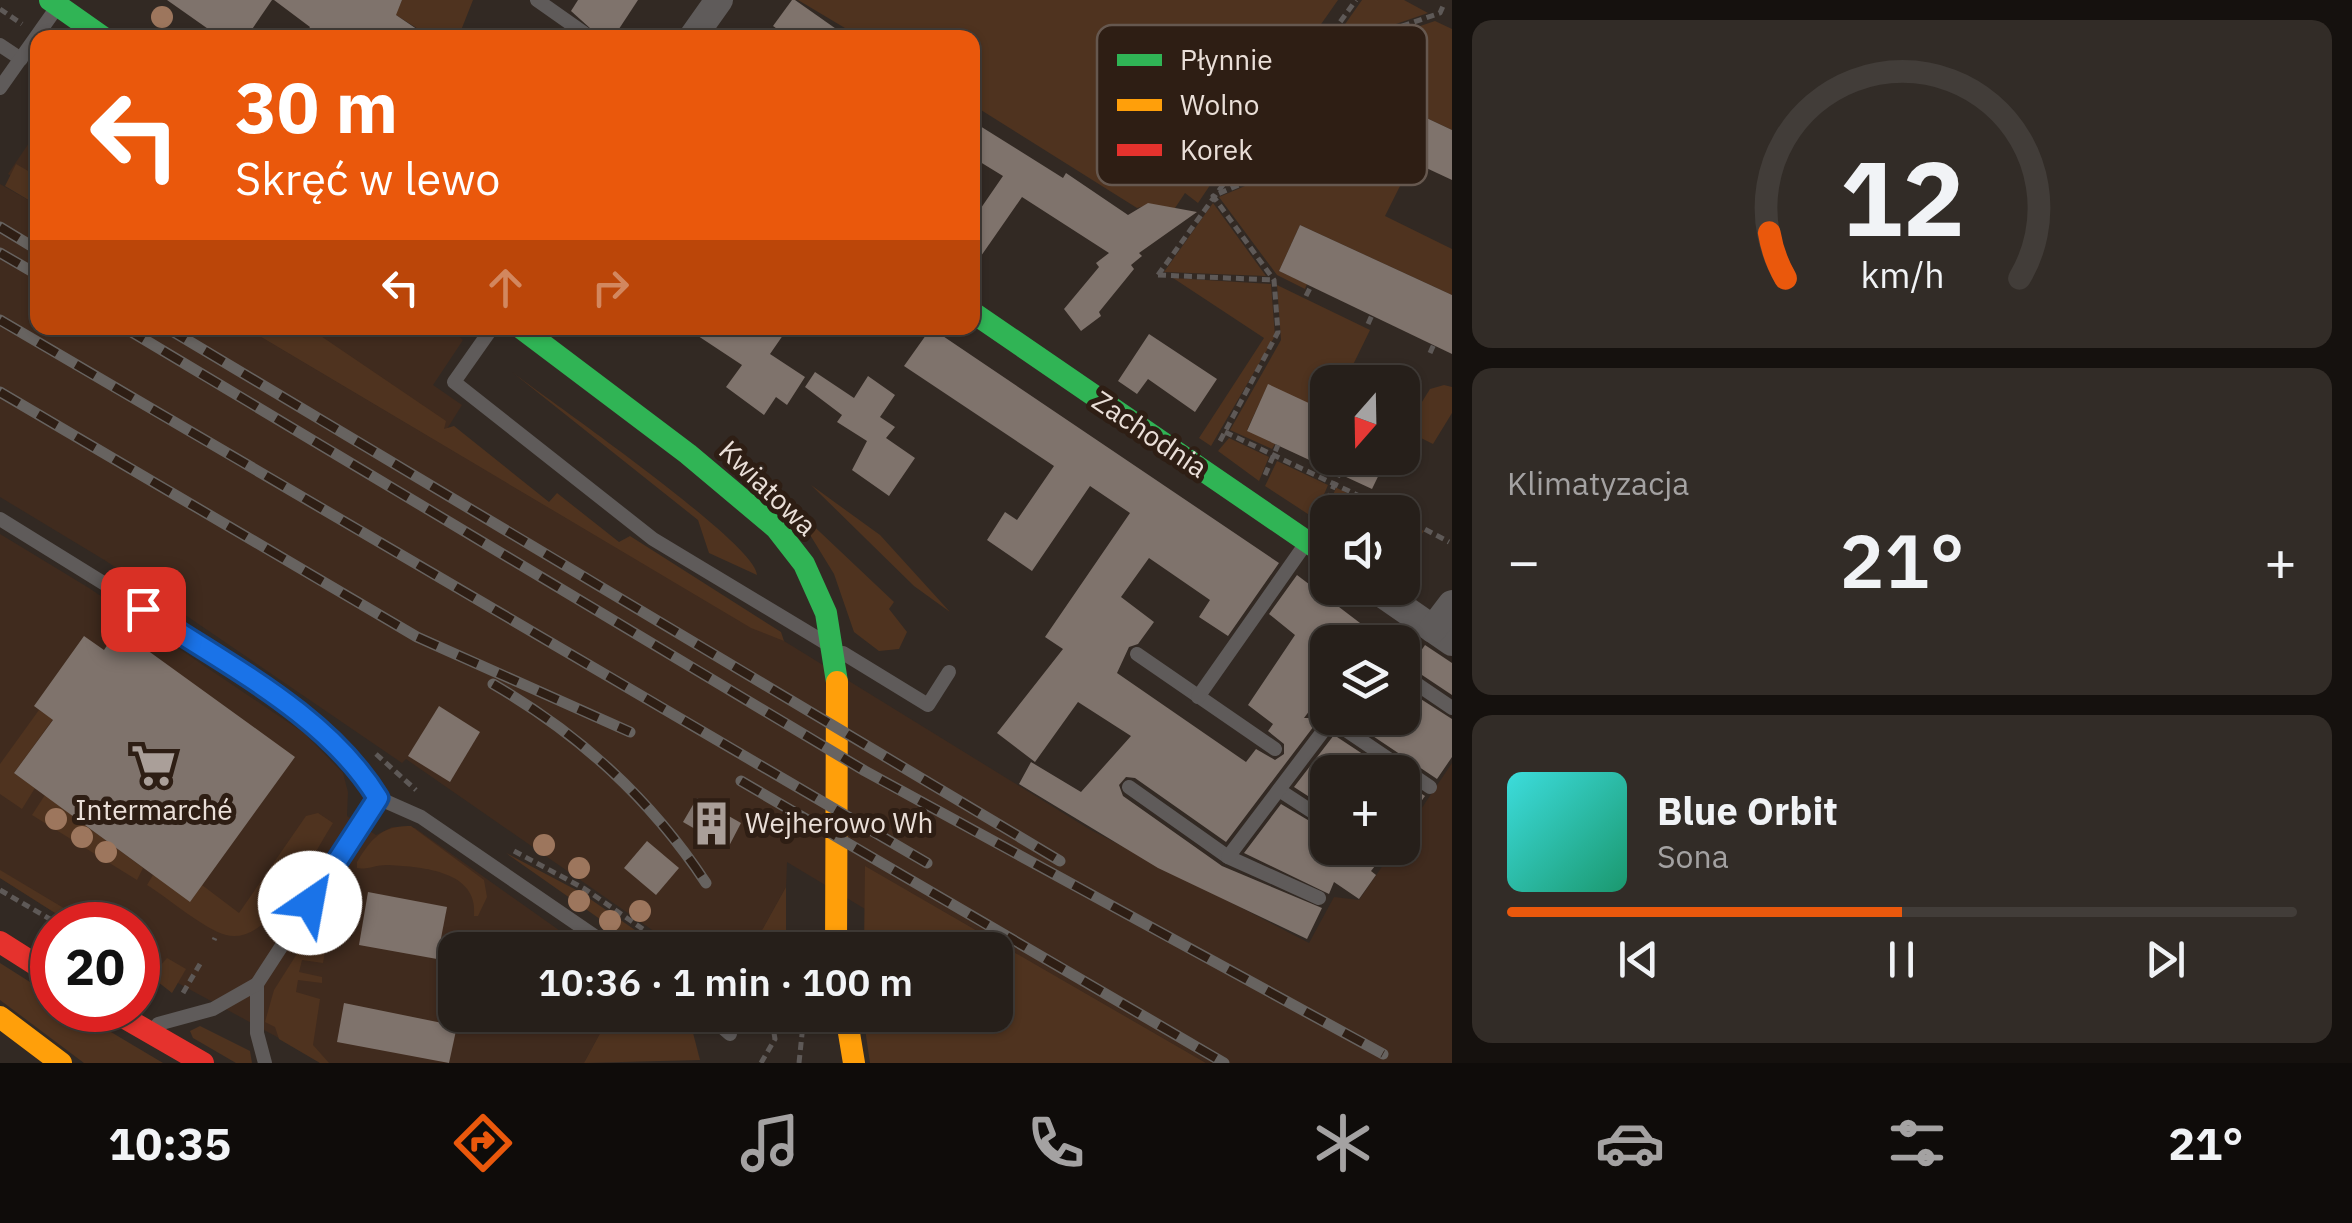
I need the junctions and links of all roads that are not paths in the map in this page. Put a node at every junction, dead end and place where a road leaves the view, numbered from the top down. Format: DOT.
graph roads {
  1 [pos="536,0"];
  2 [pos="719,0"];
  3 [pos="54,3"];
  4 [pos="38,30"];
  5 [pos="93,30"];
  6 [pos="579,30"];
  7 [pos="698,30"];
  8 [pos="30,44"];
  9 [pos="0,45"];
  10 [pos="21,59"];
  11 [pos="3,78"];
  12 [pos="980,317"];
  13 [pos="487,335"];
  14 [pos="529,335"];
  15 [pos="0,519"];
  16 [pos="1310,532"];
  17 [pos="1310,536"];
  18 [pos="1452,604"];
  19 [pos="1399,605"];
  20 [pos="1434,629"];
  21 [pos="1137,654"];
  22 [pos="949,672"];
  23 [pos="1420,686"];
  24 [pos="1198,697"];
  25 [pos="1452,708"];
  26 [pos="1320,735"];
  27 [pos="1355,735"];
  28 [pos="1274,748"];
  29 [pos="1430,787"];
  30 [pos="1129,788"];
  31 [pos="1279,790"];
  32 [pos="378,798"];
  33 [pos="1310,810"];
  34 [pos="1228,856"];
  35 [pos="1319,898"];
  36 [pos="589,932"];
  37 [pos="836,932"];
  38 [pos="0,942"];
  39 [pos="30,962"];
  40 [pos="257,984"];
  41 [pos="0,1017"];
  42 [pos="160,1024"];
  43 [pos="149,1032"];
  44 [pos="728,1032"];
  45 [pos="833,1032"];
  46 [pos="849,1032"];
  47 [pos="730,1034"];
  48 [pos="61,1063"];
  49 [pos="203,1063"];
  50 [pos="266,1063"];
  51 [pos="831,1063"];
  52 [pos="854,1063"];
  1 -- 6 [label="lane"];
  2 -- 7 [label="street"];
  3 -- 4 [label="lane"];
  3 -- 5 [label="street"];
  8 -- 10 [label="lane"];
  9 -- 10 [label="lane"];
  10 -- 11 [label="lane"];
  12 -- 16 [label="street, Zachodnia"];
  13 -- 22 [label="lane"];
  14 -- 37 [label="street, Kwiatowa"];
  15 -- 32 [label="lane"];
  17 -- 24 [label="lane"];
  18 -- 20 [label="street"];
  19 -- 20 [label="street"];
  21 -- 24 [label="lane"];
  23 -- 25 [label="lane"];
  24 -- 28 [label="lane"];
  26 -- 31 [label="lane"];
  27 -- 29 [label="lane"];
  30 -- 34 [label="lane"];
  31 -- 33 [label="lane"];
  31 -- 34 [label="lane"];
  32 -- 36 [label="lane"];
  32 -- 40 [label="lane"];
  34 -- 35 [label="lane"];
  38 -- 39 [label="street"];
  40 -- 42 [label="lane"];
  40 -- 50 [label="lane"];
  41 -- 48 [label="street"];
  43 -- 49 [label="street"];
  44 -- 47 [label="lane"];
  45 -- 51 [label="street"];
  46 -- 52 [label="street"];
}
